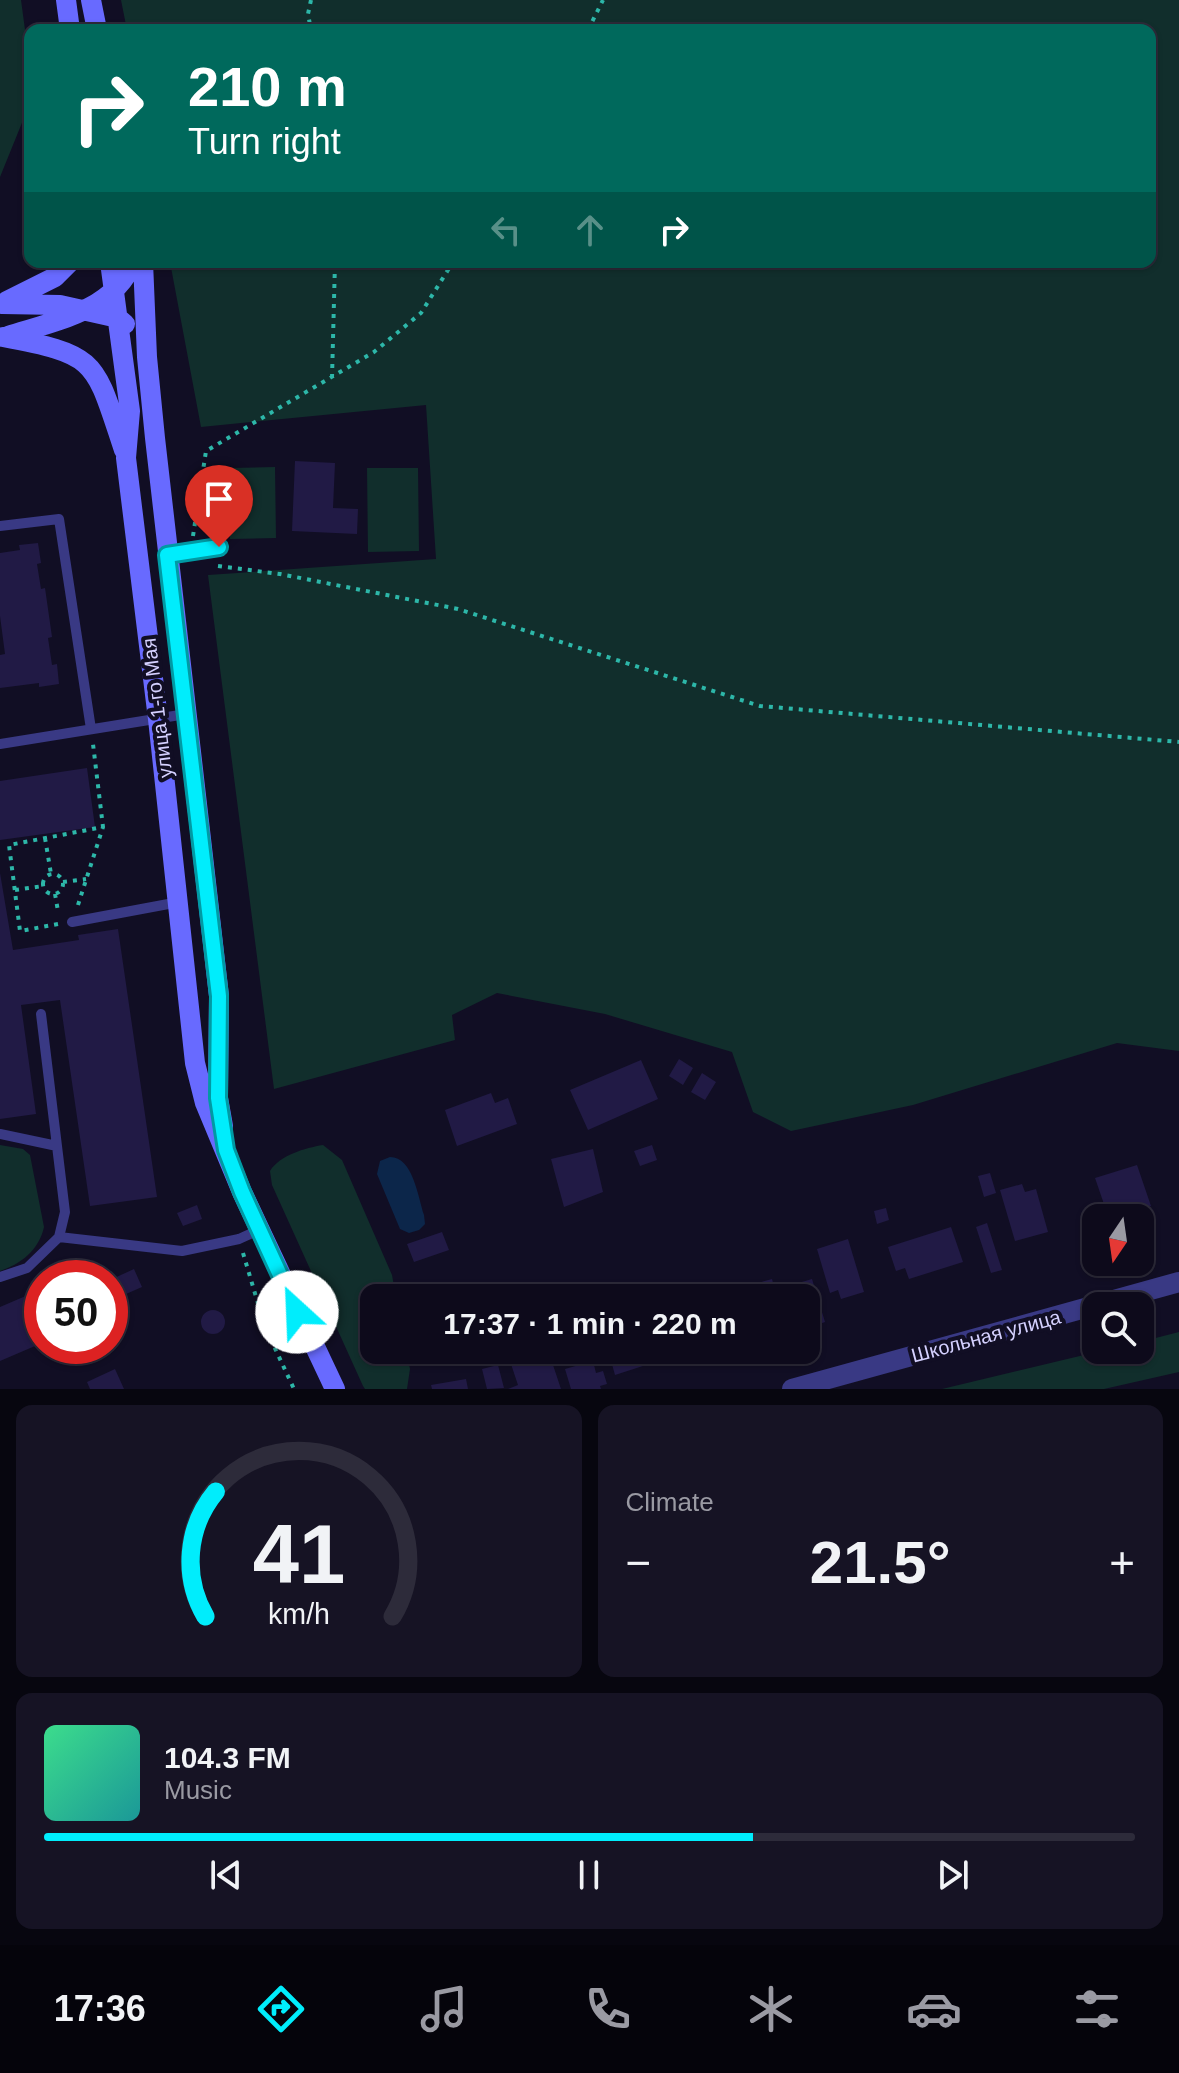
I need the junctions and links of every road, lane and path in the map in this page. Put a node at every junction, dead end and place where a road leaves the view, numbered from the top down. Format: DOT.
graph roads {
  1 [pos="66,0"];
  2 [pos="91,0"];
  3 [pos="311,0"];
  4 [pos="603,0"];
  5 [pos="69,24"];
  6 [pos="96,24"];
  7 [pos="310,24"];
  8 [pos="591,24"];
  9 [pos="64,268"];
  10 [pos="111,268"];
  11 [pos="129,268"];
  12 [pos="143,268"];
  13 [pos="335,268"];
  14 [pos="449,268"];
  15 [pos="114,290"];
  16 [pos="1,304"];
  17 [pos="86,310"];
  18 [pos="118,318"];
  19 [pos="1,338"];
  20 [pos="147,357"];
  21 [pos="332,378"];
  22 [pos="126,458"];
  23 [pos="0,526"];
  24 [pos="219,547"];
  25 [pos="190,551"];
  26 [pos="167,555"];
  27 [pos="186,714"];
  28 [pos="158,719"];
  29 [pos="91,729"];
  30 [pos="1179,742"];
  31 [pos="0,744"];
  32 [pos="103,827"];
  33 [pos="45,838"];
  34 [pos="51,874"];
  35 [pos="86,879"];
  36 [pos="63,882"];
  37 [pos="43,886"];
  38 [pos="15,890"];
  39 [pos="179,902"];
  40 [pos="72,922"];
  41 [pos="41,1014"];
  42 [pos="0,1134"];
  43 [pos="57,1146"];
  44 [pos="226,1150"];
  45 [pos="259,1230"];
  46 [pos="59,1237"];
  47 [pos="0,1277"];
  48 [pos="1179,1282"];
  49 [pos="335,1389"];
  50 [pos="792,1389"];
  1 -- 5 [label="main road"];
  2 -- 6 [label="main road"];
  3 -- 7 [label="path"];
  4 -- 8 [label="path"];
  9 -- 16 [label="main road"];
  10 -- 15 [label="main road, улица 1-го Мая"];
  11 -- 15 [label="main road"];
  12 -- 20 [label="main road, улица 1-го Мая"];
  13 -- 21 [label="path"];
  14 -- 21 [label="path"];
  15 -- 17 [label="main road"];
  15 -- 18 [label="main road, улица 1-го Мая"];
  16 -- 17 [label="main road"];
  17 -- 18 [label="main road"];
  17 -- 19 [label="main road"];
  18 -- 20 [label="main road"];
  18 -- 22 [label="main road, улица 1-го Мая"];
  19 -- 22 [label="main road"];
  20 -- 26 [label="main road, улица 1-го Мая"];
  21 -- 25 [label="path"];
  22 -- 28 [label="main road, улица 1-го Мая"];
  23 -- 29 [label="lane"];
  24 -- 25 [label="lane"];
  25 -- 26 [label="lane"];
  25 -- 30 [label="path"];
  26 -- 27 [label="main road, улица 1-го Мая"];
  27 -- 28 [label="lane"];
  27 -- 44 [label="main road, улица 1-го Мая"];
  28 -- 29 [label="lane"];
  28 -- 39 [label="main road, улица 1-го Мая"];
  29 -- 31 [label="lane"];
  29 -- 32 [label="path"];
  32 -- 33 [label="path"];
  32 -- 35 [label="path"];
  33 -- 34 [label="path"];
  33 -- 38 [label="path"];
  34 -- 36 [label="path"];
  34 -- 37 [label="path"];
  35 -- 36 [label="path"];
  35 -- 40 [label="path"];
  36 -- 37 [label="path"];
  37 -- 38 [label="path"];
  38 -- 40 [label="path"];
  39 -- 40 [label="lane"];
  39 -- 44 [label="main road, улица 1-го Мая"];
  41 -- 43 [label="lane"];
  42 -- 43 [label="lane"];
  43 -- 46 [label="lane"];
  44 -- 45 [label="main road, улица 1-го Мая"];
  45 -- 46 [label="lane"];
  45 -- 49 [label="main road, улица 1-го Мая"];
  46 -- 47 [label="lane"];
  48 -- 50 [label="street, Школьная улица"];
}
